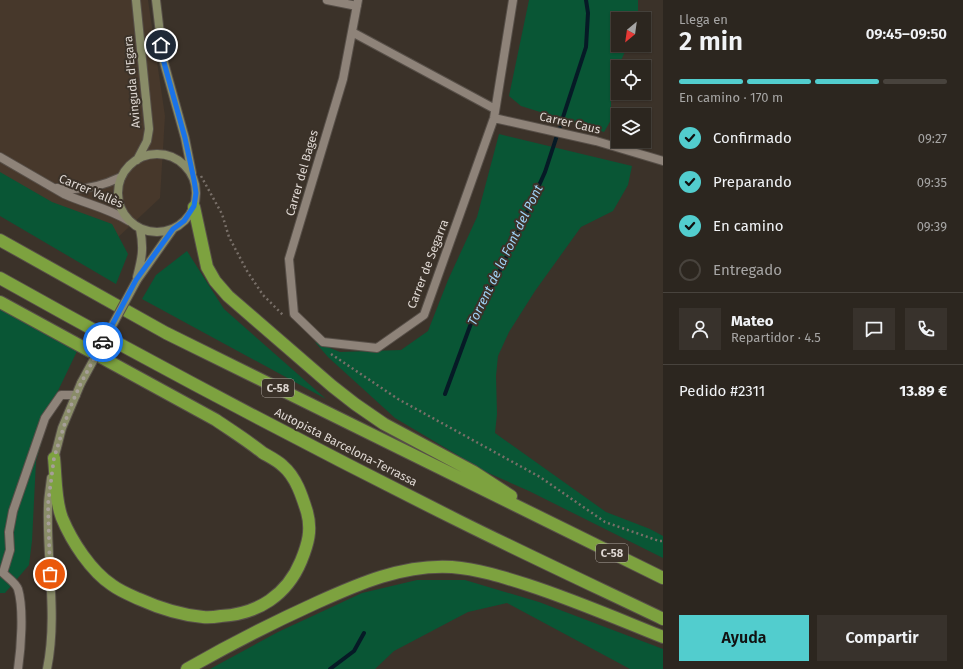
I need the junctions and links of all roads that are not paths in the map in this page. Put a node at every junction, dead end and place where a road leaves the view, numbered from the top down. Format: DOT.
graph roads {
  1 [pos="136,0"];
  2 [pos="156,0"];
  3 [pos="327,0"];
  4 [pos="512,0"];
  5 [pos="358,3"];
  6 [pos="352,32"];
  7 [pos="496,109"];
  8 [pos="494,118"];
  9 [pos="0,157"];
  10 [pos="137,160"];
  11 [pos="663,161"];
  12 [pos="122,177"];
  13 [pos="197,178"];
  14 [pos="43,183"];
  15 [pos="194,206"];
  16 [pos="129,221"];
  17 [pos="140,229"];
  18 [pos="173,229"];
  19 [pos="0,240"];
  20 [pos="0,278"];
  21 [pos="136,280"];
  22 [pos="0,302"];
  23 [pos="323,342"];
  24 [pos="76,396"];
  25 [pos="54,458"];
  26 [pos="560,528"];
  27 [pos="663,578"];
  28 [pos="663,619"];
  29 [pos="663,637"];
  30 [pos="18,669"];
  31 [pos="47,669"];
  32 [pos="187,669"];
  1 -- 10 [label="street, Avinguda d'Egara"];
  2 -- 13 [label="street"];
  3 -- 5 [label="street"];
  4 -- 7 [label="street, Carrer de Segarra"];
  5 -- 6 [label="street, Carrer del Bages"];
  6 -- 7 [label="street"];
  6 -- 23 [label="street, Carrer del Bages"];
  7 -- 8 [label="street, Carrer de Segarra"];
  8 -- 11 [label="street, Carrer Caus"];
  8 -- 23 [label="street, Carrer de Segarra"];
  9 -- 14 [label="street, Carrer Vallès"];
  10 -- 12 [label="street"];
  10 -- 13 [label="street"];
  12 -- 14 [label="street, Carrer Vallès"];
  12 -- 16 [label="street"];
  13 -- 15 [label="street"];
  14 -- 16 [label="street, Carrer Vallès"];
  15 -- 18 [label="street"];
  15 -- 26 [label="highway"];
  16 -- 17 [label="street"];
  17 -- 18 [label="street"];
  17 -- 21 [label="street"];
  18 -- 21 [label="street"];
  19 -- 26 [label="highway, Autopista Barcelona-Terrassa / C-58"];
  20 -- 28 [label="highway, Autopista Barcelona-Terrassa"];
  21 -- 24 [label="street, bridge"];
  22 -- 25 [label="highway"];
  24 -- 25 [label="street"];
  24 -- 30 [label="street"];
  25 -- 31 [label="street"];
  26 -- 27 [label="highway, Autopista Barcelona-Terrassa / C-58"];
  29 -- 32 [label="highway"];
}
